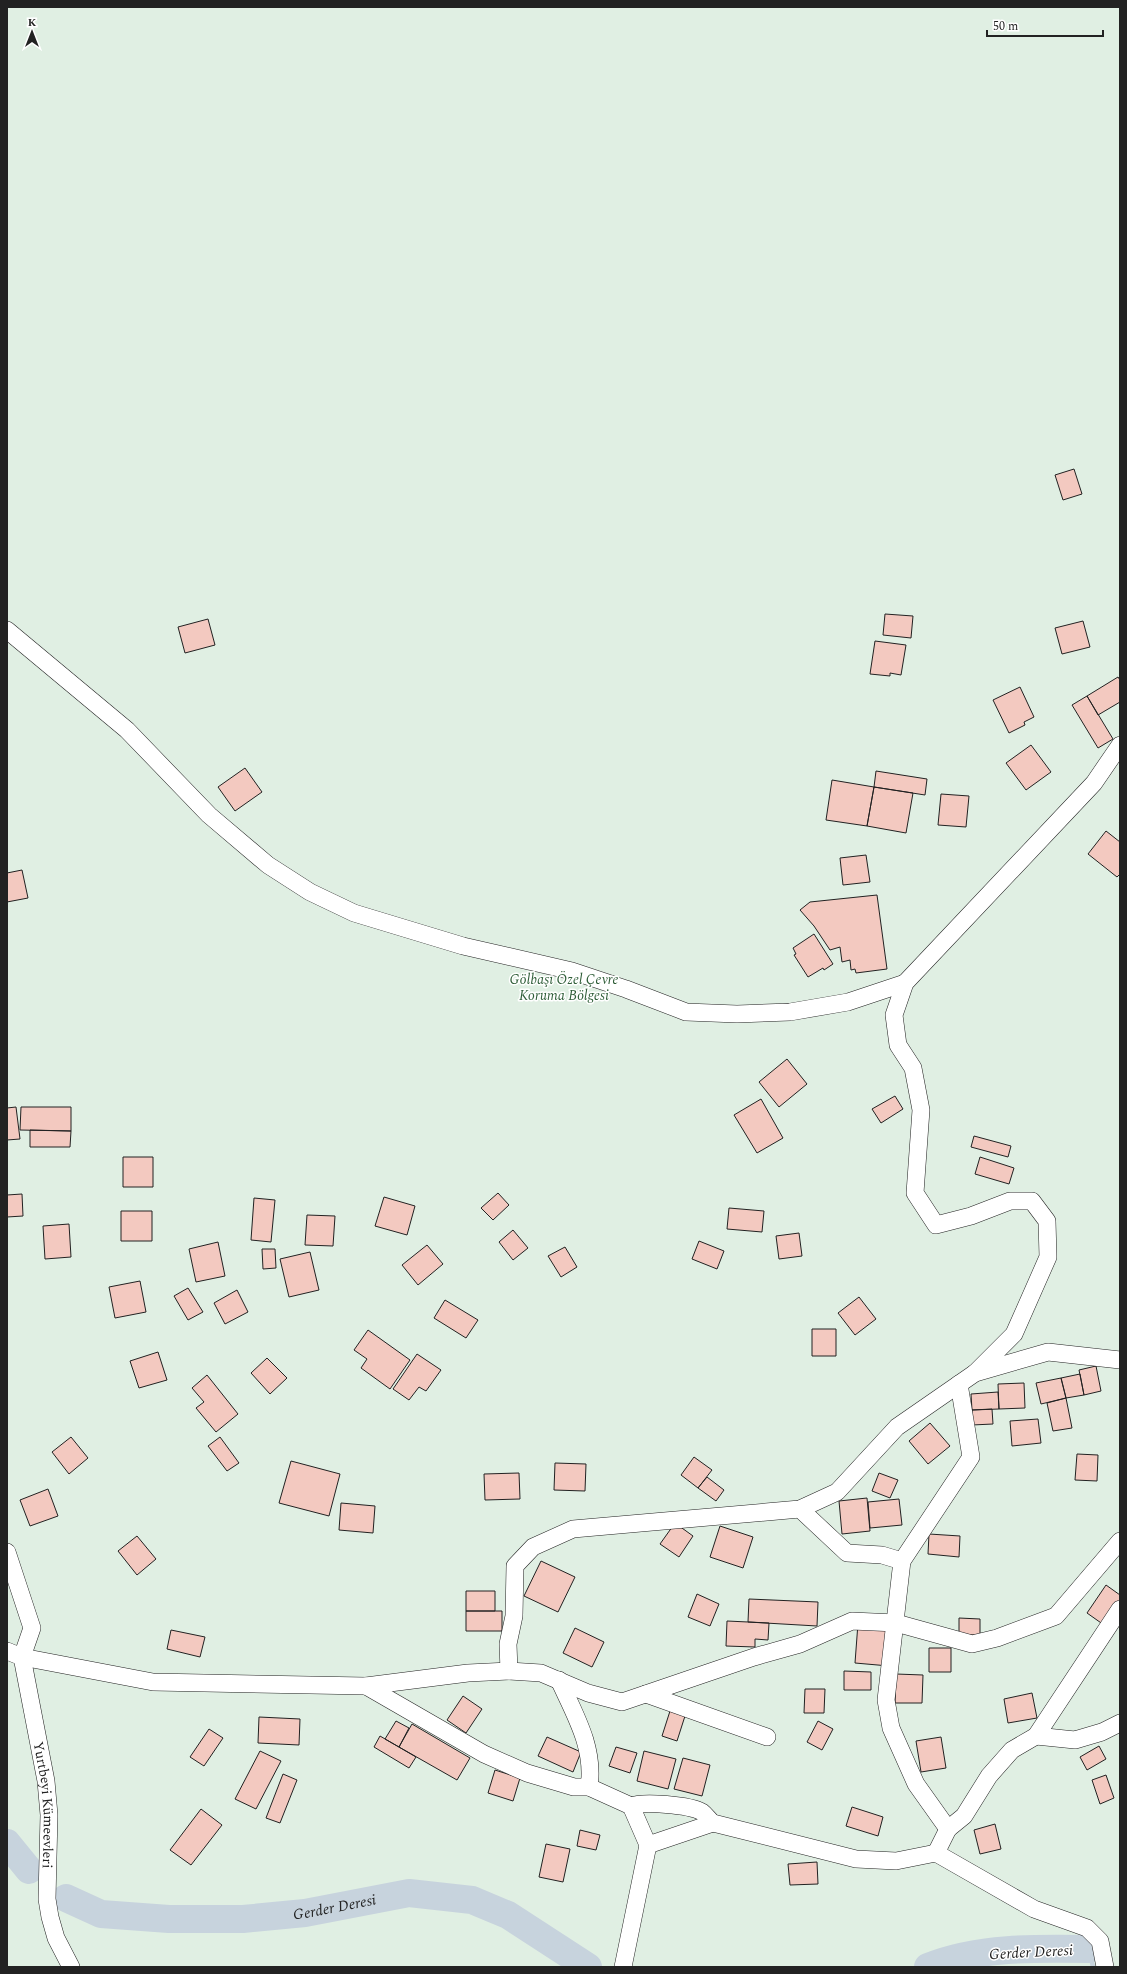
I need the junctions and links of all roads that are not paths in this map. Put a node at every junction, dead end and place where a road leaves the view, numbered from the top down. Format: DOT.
graph roads {
  1 [pos="7,630"];
  2 [pos="1120,745"];
  3 [pos="905,983"];
  4 [pos="1120,1360"];
  5 [pos="975,1373"];
  6 [pos="959,1384"];
  7 [pos="800,1509"];
  8 [pos="1120,1541"];
  9 [pos="7,1552"];
  10 [pos="902,1561"];
  11 [pos="1120,1609"];
  12 [pos="896,1623"];
  13 [pos="14,1654"];
  14 [pos="509,1671"];
  15 [pos="559,1680"];
  16 [pos="366,1686"];
  17 [pos="646,1694"];
  18 [pos="1120,1723"];
  19 [pos="1036,1736"];
  20 [pos="767,1737"];
  21 [pos="589,1787"];
  22 [pos="630,1806"];
  23 [pos="713,1823"];
  24 [pos="948,1829"];
  25 [pos="648,1845"];
  26 [pos="936,1853"];
  27 [pos="71,1967"];
  28 [pos="623,1967"];
  29 [pos="1105,1967"];
  1 -- 3 [label="street"];
  2 -- 3 [label="street"];
  3 -- 5 [label="street"];
  4 -- 5 [label="street"];
  5 -- 6 [label="street"];
  6 -- 7 [label="street"];
  6 -- 10 [label="street"];
  7 -- 10 [label="street"];
  7 -- 14 [label="street"];
  8 -- 12 [label="street"];
  9 -- 13 [label="street"];
  10 -- 12 [label="street"];
  11 -- 19 [label="street"];
  12 -- 17 [label="street"];
  12 -- 24 [label="street"];
  13 -- 16 [label="street"];
  13 -- 27 [label="street, Yurtbeyi Kümeevleri"];
  14 -- 15 [label="street"];
  14 -- 16 [label="street"];
  15 -- 17 [label="street"];
  15 -- 21 [label="street"];
  16 -- 21 [label="street"];
  17 -- 20 [label="street"];
  18 -- 19 [label="street"];
  19 -- 24 [label="street"];
  21 -- 22 [label="street"];
  22 -- 23 [label="street"];
  22 -- 25 [label="street"];
  23 -- 25 [label="street"];
  23 -- 26 [label="street"];
  24 -- 26 [label="street"];
  25 -- 28 [label="street"];
  26 -- 29 [label="street"];
}
